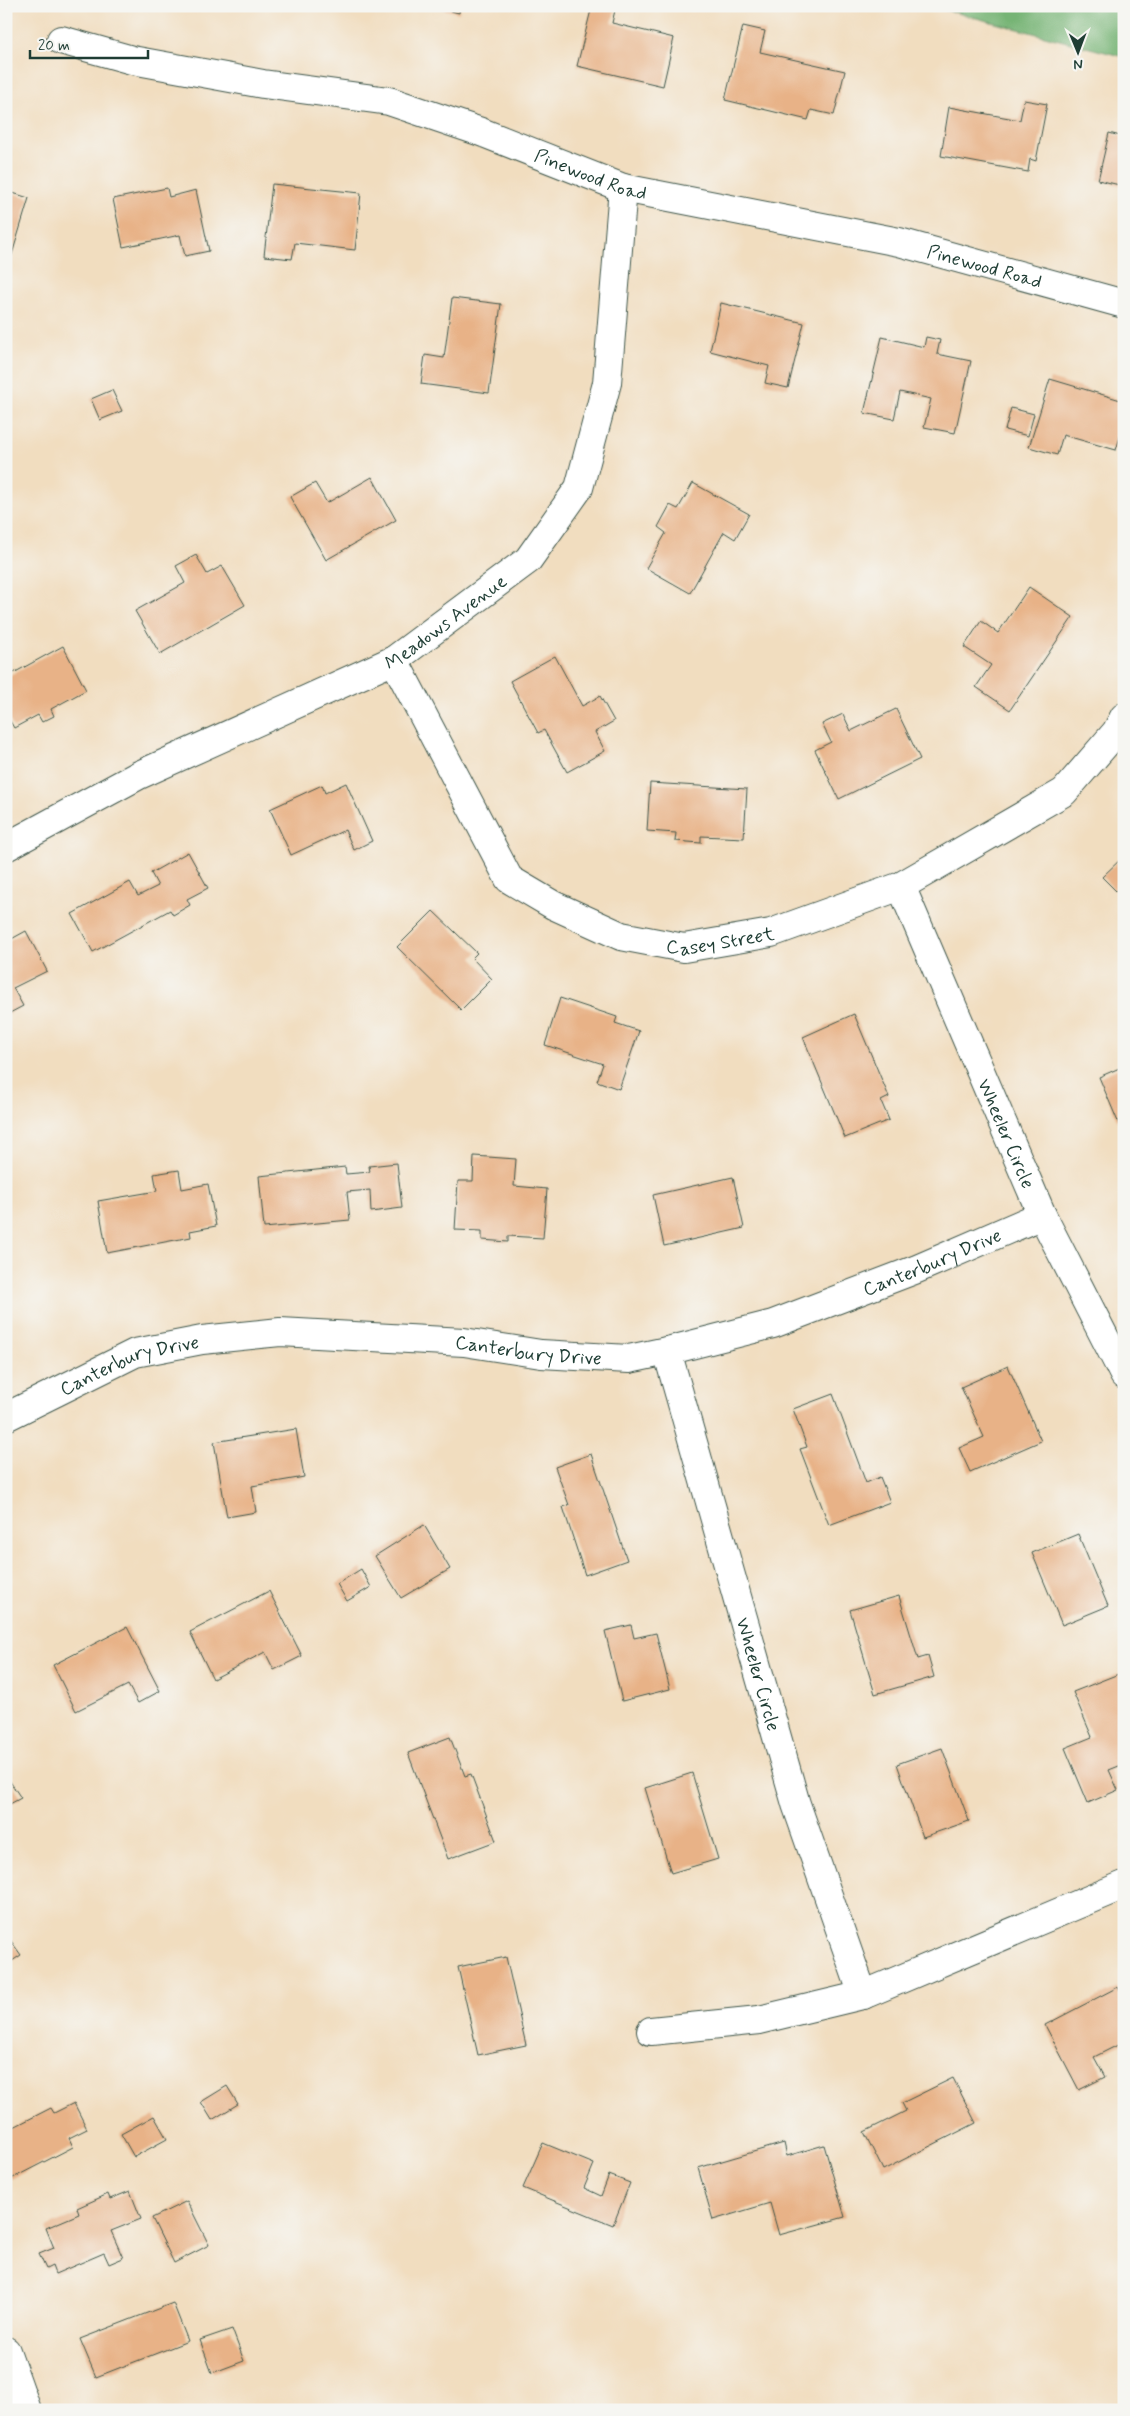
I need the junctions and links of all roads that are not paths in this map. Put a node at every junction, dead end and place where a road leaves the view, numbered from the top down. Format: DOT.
graph roads {
  1 [pos="61,40"];
  2 [pos="623,188"];
  3 [pos="1124,304"];
  4 [pos="394,660"];
  5 [pos="1124,717"];
  6 [pos="6,848"];
  7 [pos="901,886"];
  8 [pos="1042,1215"];
  9 [pos="667,1351"];
  10 [pos="1124,1374"];
  11 [pos="6,1417"];
  12 [pos="1124,1885"];
  13 [pos="863,1994"];
  14 [pos="651,2031"];
  15 [pos="6,2351"];
  16 [pos="27,2410"];
  1 -- 2 [label="street, Pinewood Road"];
  2 -- 3 [label="street, Pinewood Road"];
  2 -- 4 [label="street, Meadows Avenue"];
  4 -- 6 [label="street, Meadows Avenue"];
  4 -- 7 [label="street, Casey Street"];
  5 -- 7 [label="street, Casey Street"];
  7 -- 8 [label="street, Wheeler Circle"];
  8 -- 9 [label="street, Canterbury Drive"];
  8 -- 10 [label="street, Wheeler Circle"];
  9 -- 11 [label="street, Canterbury Drive"];
  9 -- 13 [label="street, Wheeler Circle"];
  12 -- 13 [label="street"];
  13 -- 14 [label="street"];
  15 -- 16 [label="street"];
}
